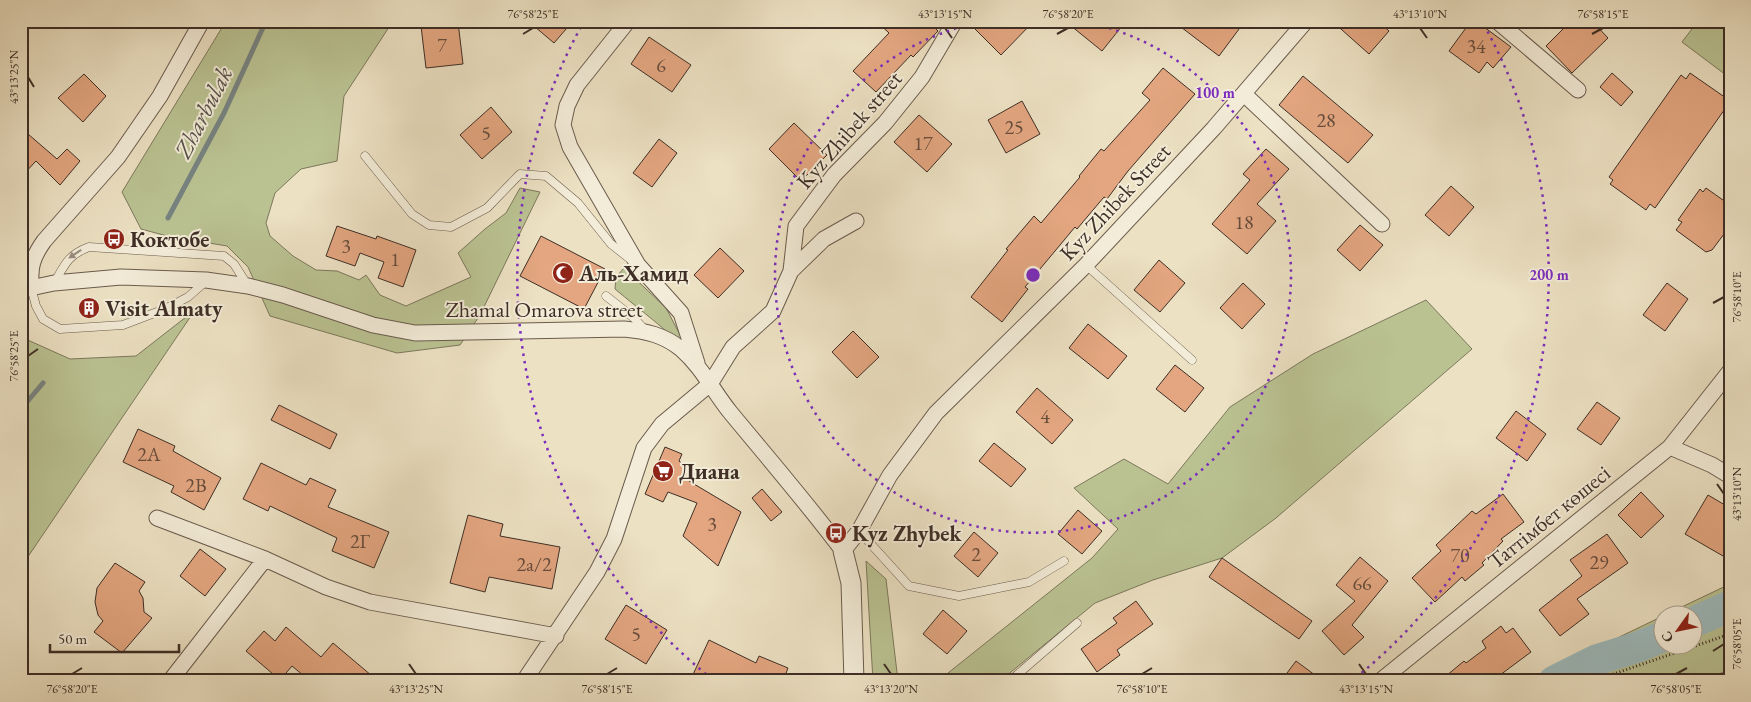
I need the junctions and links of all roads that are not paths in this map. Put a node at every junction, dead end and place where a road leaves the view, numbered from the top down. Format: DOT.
graph roads {
  1 [pos="202,21"];
  2 [pos="628,21"];
  3 [pos="955,21"];
  4 [pos="1306,21"];
  5 [pos="1497,21"];
  6 [pos="1578,90"];
  7 [pos="1244,94"];
  8 [pos="365,156"];
  9 [pos="856,221"];
  10 [pos="1382,224"];
  11 [pos="638,265"];
  12 [pos="1086,265"];
  13 [pos="791,271"];
  14 [pos="206,280"];
  15 [pos="54,283"];
  16 [pos="248,286"];
  17 [pos="26,289"];
  18 [pos="606,296"];
  19 [pos="646,331"];
  20 [pos="1192,360"];
  21 [pos="697,365"];
  22 [pos="1730,371"];
  23 [pos="710,384"];
  24 [pos="1670,447"];
  25 [pos="1730,476"];
  26 [pos="157,518"];
  27 [pos="859,531"];
  28 [pos="843,551"];
  29 [pos="265,559"];
  30 [pos="1064,561"];
  31 [pos="1077,623"];
  32 [pos="556,636"];
  33 [pos="170,681"];
  34 [pos="524,681"];
  35 [pos="854,681"];
  36 [pos="1010,681"];
  37 [pos="1380,681"];
  1 -- 17 [label="street"];
  2 -- 11 [label="street"];
  3 -- 13 [label="street, Kyz Zhibek street"];
  4 -- 7 [label="street, Kyz Zhibek Street"];
  5 -- 6 [label="street"];
  7 -- 10 [label="street"];
  7 -- 12 [label="street, Kyz Zhibek Street"];
  8 -- 11 [label="lane"];
  9 -- 13 [label="street, Kyz Zhibek street"];
  11 -- 21 [label="street"];
  12 -- 20 [label="lane"];
  12 -- 27 [label="street, Kyz Zhibek Street"];
  13 -- 23 [label="street, Kyz Zhibek street"];
  14 -- 15 [label="street, Zhamal Omarova street"];
  14 -- 16 [label="street, Zhamal Omarova street"];
  14 -- 17 [label="lane"];
  16 -- 15 [label="lane, one-way"];
  15 -- 17 [label="street, Zhamal Omarova street"];
  16 -- 19 [label="street, Zhamal Omarova street"];
  18 -- 19 [label="lane"];
  19 -- 21 [label="street, Zhamal Omarova street"];
  21 -- 23 [label="street, Zhamal Omarova street"];
  22 -- 24 [label="street, Таттімбет көшесі"];
  23 -- 28 [label="street, Zhamal Omarova street"];
  23 -- 32 [label="street, Kyz Zhibek street"];
  24 -- 25 [label="street"];
  24 -- 37 [label="street, Таттімбет көшесі"];
  26 -- 29 [label="street"];
  27 -- 28 [label="street, Kyz Zhibek Street"];
  27 -- 30 [label="lane"];
  28 -- 35 [label="street, Zhamal Omarova street"];
  29 -- 32 [label="street"];
  29 -- 33 [label="street"];
  31 -- 36 [label="lane"];
  32 -- 34 [label="street, Kyz Zhibek street"];
}
